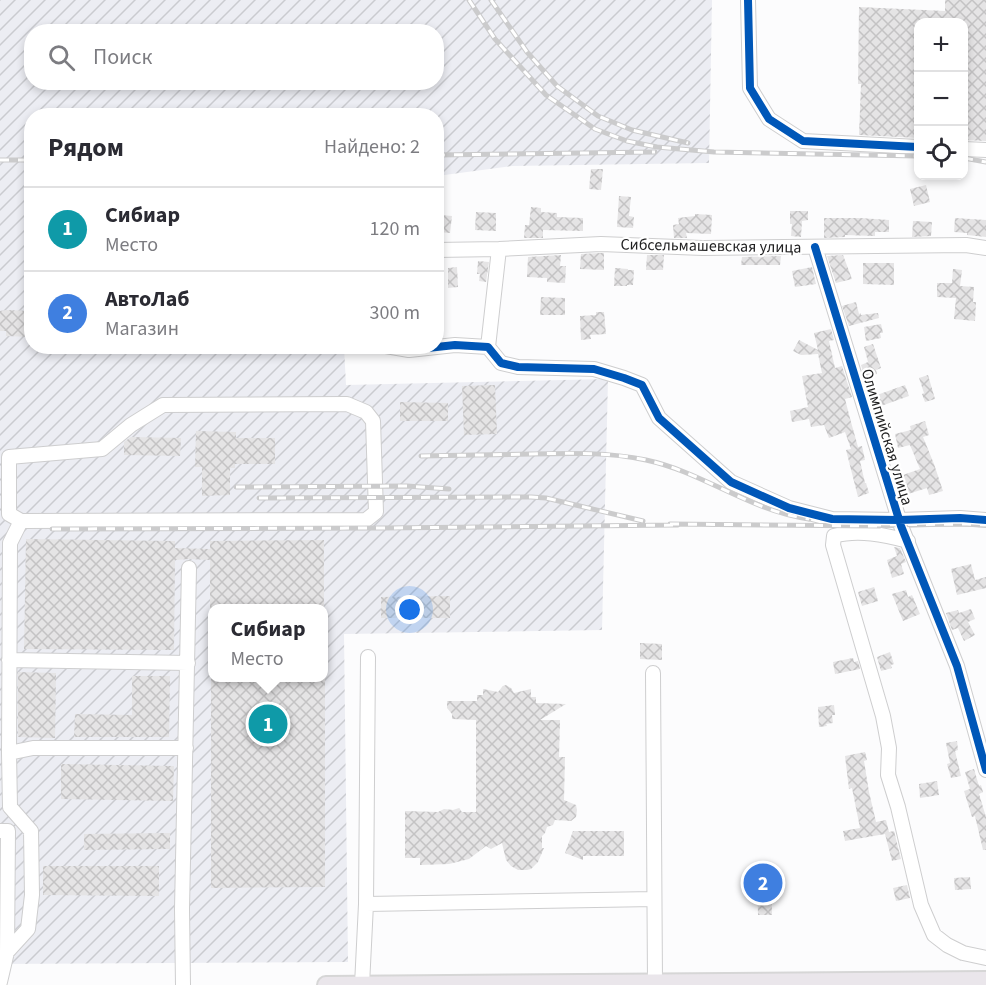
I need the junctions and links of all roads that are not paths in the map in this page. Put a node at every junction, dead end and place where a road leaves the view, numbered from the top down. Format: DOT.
graph roads {
  1 [pos="748,0"];
  2 [pos="914,147"];
  3 [pos="968,149"];
  4 [pos="986,150"];
  5 [pos="814,247"];
  6 [pos="500,249"];
  7 [pos="986,249"];
  8 [pos="444,250"];
  9 [pos="444,346"];
  10 [pos="488,347"];
  11 [pos="899,520"];
  12 [pos="986,520"];
  13 [pos="21,521"];
  14 [pos="908,541"];
  15 [pos="5,543"];
  16 [pos="189,568"];
  17 [pos="368,657"];
  18 [pos="9,660"];
  19 [pos="188,663"];
  20 [pos="652,673"];
  21 [pos="186,748"];
  22 [pos="9,753"];
  23 [pos="986,770"];
  24 [pos="0,831"];
  25 [pos="654,899"];
  26 [pos="366,904"];
  27 [pos="7,952"];
  28 [pos="986,958"];
  29 [pos="986,980"];
  30 [pos="0,982"];
  31 [pos="655,982"];
  32 [pos="183,985"];
  33 [pos="326,985"];
  34 [pos="363,985"];
  1 -- 2 [label="street"];
  3 -- 4 [label="street"];
  5 -- 6 [label="street, Сибсельмашевская улица"];
  5 -- 7 [label="street, Сибсельмашевская улица"];
  5 -- 11 [label="street, Олимпийская улица"];
  6 -- 8 [label="street, Сибсельмашевская улица"];
  6 -- 10 [label="street"];
  9 -- 10 [label="street"];
  10 -- 11 [label="street"];
  11 -- 12 [label="street"];
  11 -- 14 [label="street, Олимпийская улица"];
  13 -- 13 [label="street"];
  13 -- 15 [label="street"];
  14 -- 23 [label="street, Олимпийская улица"];
  14 -- 28 [label="street"];
  15 -- 18 [label="street"];
  16 -- 19 [label="street"];
  17 -- 26 [label="street"];
  18 -- 19 [label="street"];
  18 -- 22 [label="street"];
  19 -- 21 [label="street"];
  20 -- 25 [label="street"];
  21 -- 22 [label="street"];
  21 -- 32 [label="street"];
  22 -- 27 [label="street"];
  24 -- 27 [label="street"];
  25 -- 26 [label="street"];
  25 -- 31 [label="street"];
  26 -- 34 [label="street"];
  27 -- 30 [label="street"];
  29 -- 31 [label="main road"];
  31 -- 34 [label="main road"];
  33 -- 34 [label="main road"];
}
